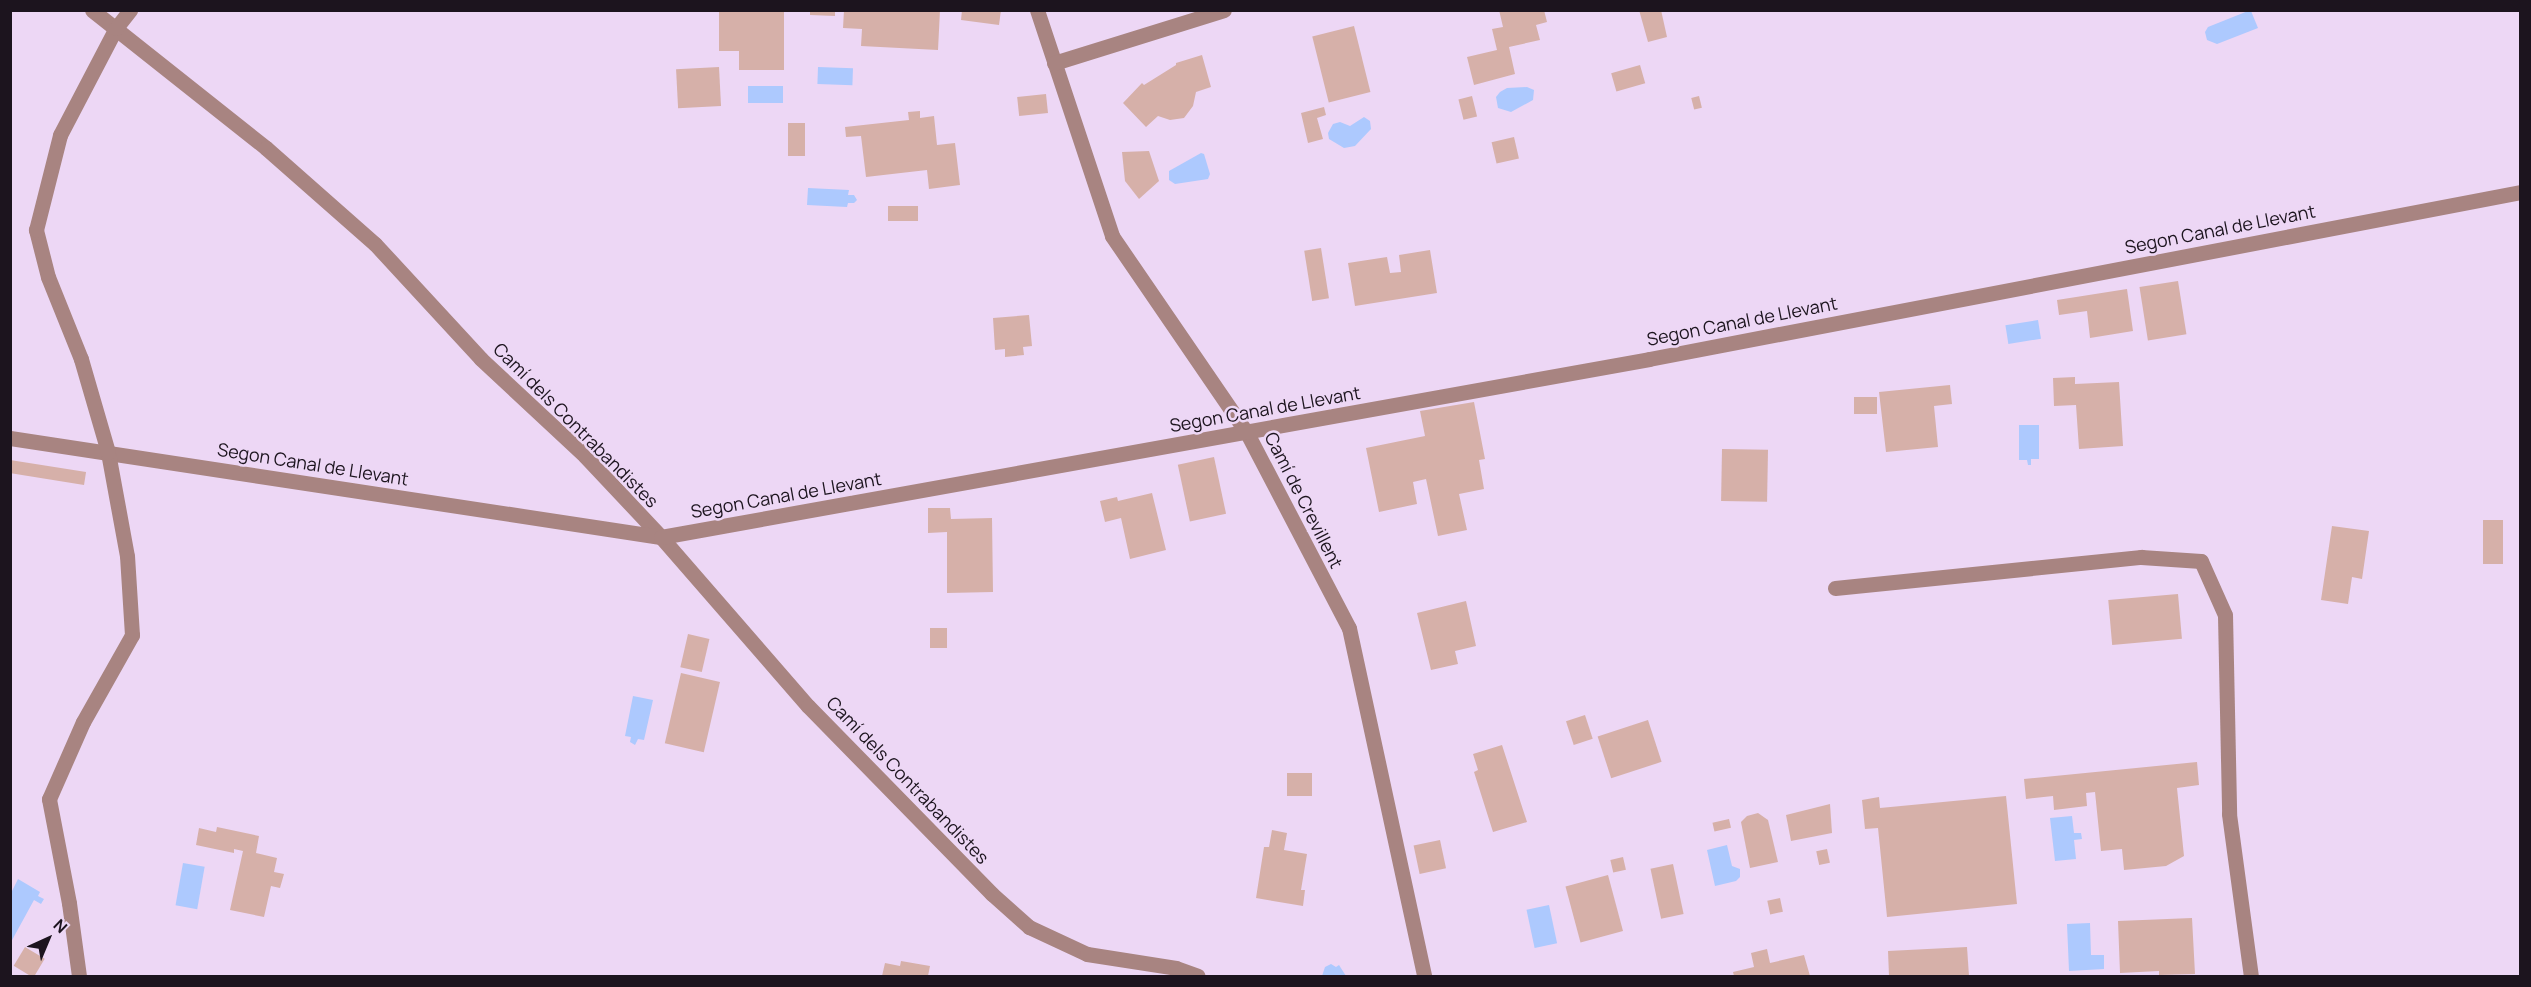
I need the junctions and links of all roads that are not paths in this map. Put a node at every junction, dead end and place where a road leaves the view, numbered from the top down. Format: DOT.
graph roads {
  1 [pos="92,10"];
  2 [pos="130,10"];
  3 [pos="1037,10"];
  4 [pos="1224,10"];
  5 [pos="116,28"];
  6 [pos="1054,63"];
  7 [pos="2520,192"];
  8 [pos="1247,433"];
  9 [pos="10,438"];
  10 [pos="108,452"];
  11 [pos="661,537"];
  12 [pos="1835,588"];
  13 [pos="79,976"];
  14 [pos="1198,976"];
  15 [pos="1424,976"];
  16 [pos="2251,976"];
  1 -- 5 [label="street, Camí dels Contrabandistes"];
  2 -- 5 [label="street"];
  3 -- 6 [label="street, Camí de Crevillent"];
  4 -- 6 [label="street"];
  5 -- 10 [label="street"];
  5 -- 11 [label="street, Camí dels Contrabandistes"];
  6 -- 8 [label="street, Camí de Crevillent"];
  7 -- 8 [label="street, Segon Canal de Llevant"];
  8 -- 11 [label="street, Segon Canal de Llevant"];
  8 -- 15 [label="street, Camí de Crevillent"];
  9 -- 10 [label="street, Segon Canal de Llevant"];
  10 -- 11 [label="street, Segon Canal de Llevant"];
  10 -- 13 [label="street"];
  11 -- 14 [label="street, Camí dels Contrabandistes"];
  12 -- 16 [label="street"];
}
